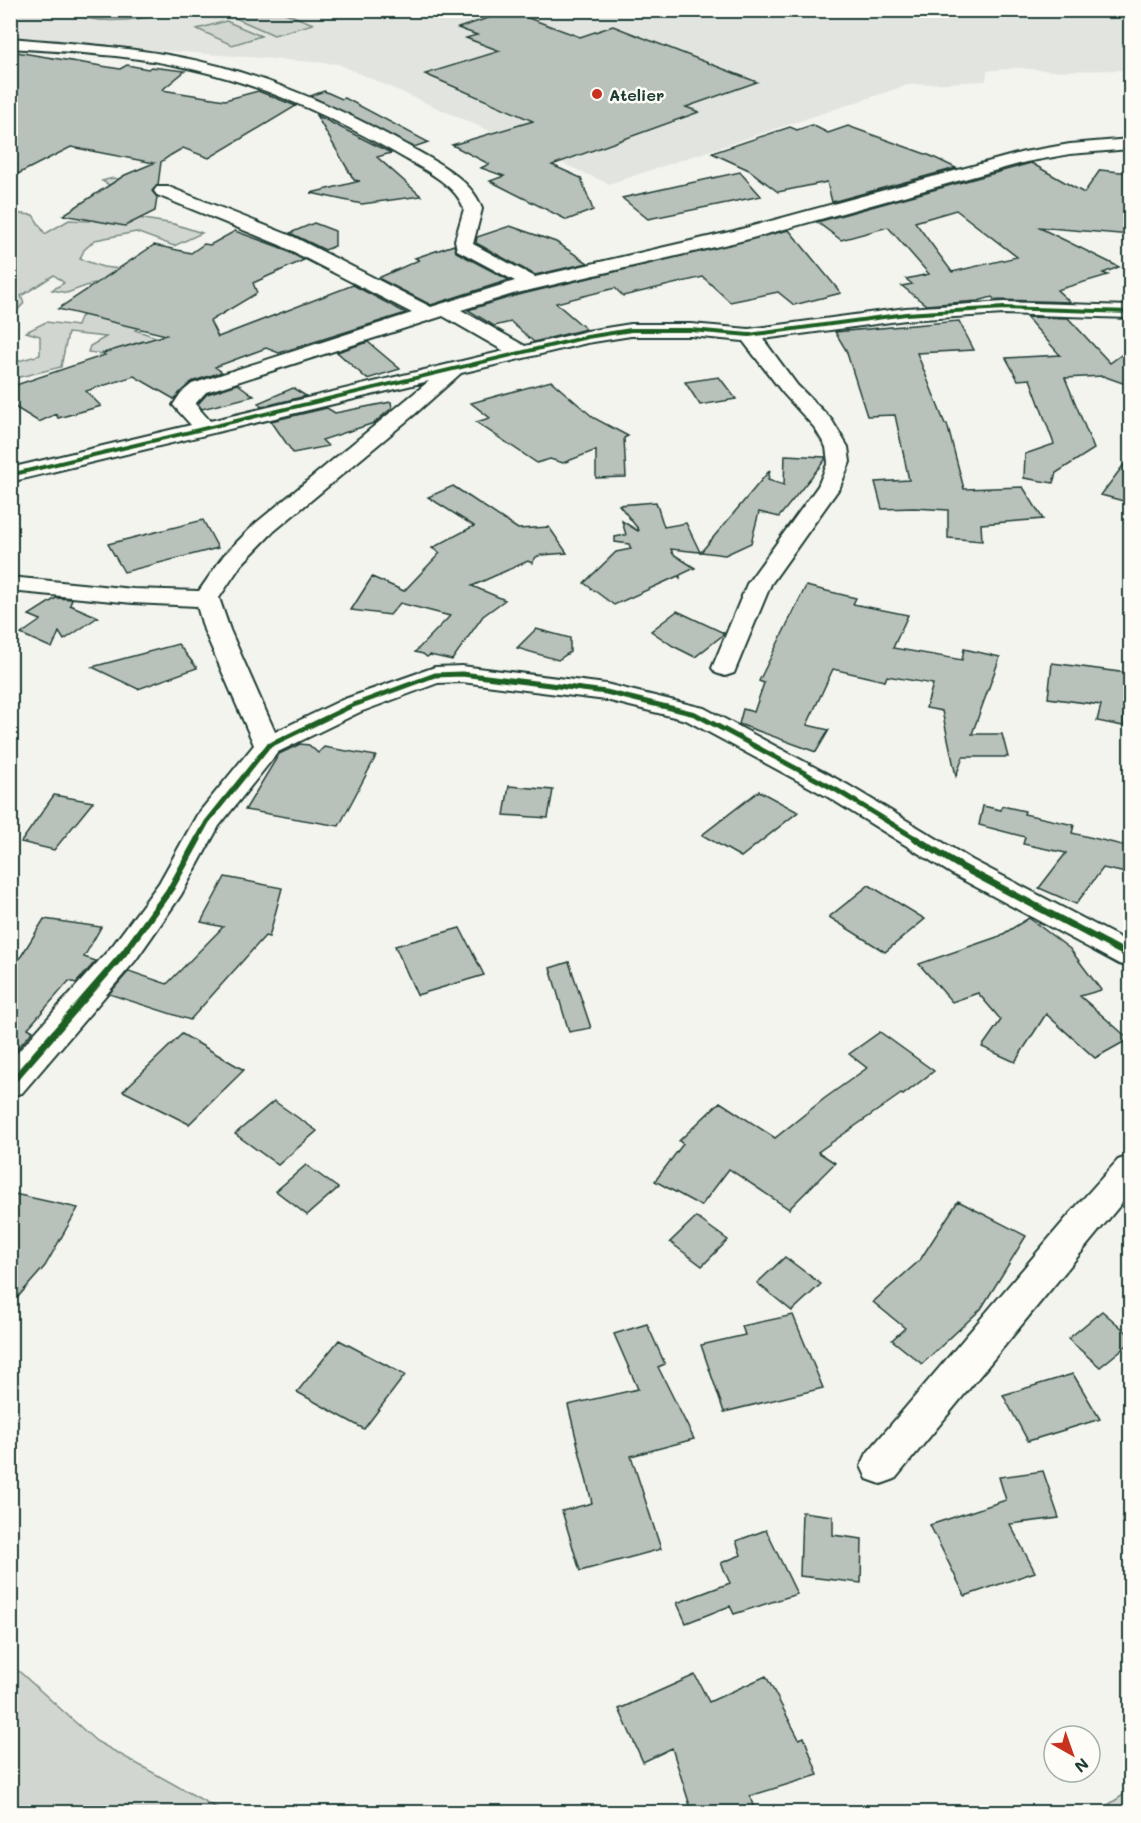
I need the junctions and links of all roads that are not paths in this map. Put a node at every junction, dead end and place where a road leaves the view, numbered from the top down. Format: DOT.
graph roads {
  1 [pos="10,43"];
  2 [pos="1131,144"];
  3 [pos="163,191"];
  4 [pos="530,282"];
  5 [pos="435,310"];
  6 [pos="1131,312"];
  7 [pos="749,335"];
  8 [pos="523,353"];
  9 [pos="455,369"];
  10 [pos="206,429"];
  11 [pos="10,475"];
  12 [pos="10,584"];
  13 [pos="207,598"];
  14 [pos="725,668"];
  15 [pos="268,746"];
  16 [pos="1131,956"];
  17 [pos="10,1084"];
  18 [pos="1131,1170"];
  19 [pos="881,1466"];
  1 -- 4 [label="street"];
  2 -- 4 [label="street"];
  3 -- 5 [label="street"];
  4 -- 5 [label="street"];
  5 -- 8 [label="street"];
  5 -- 10 [label="street"];
  6 -- 7 [label="street"];
  7 -- 8 [label="street"];
  7 -- 14 [label="street"];
  8 -- 9 [label="street"];
  9 -- 10 [label="street"];
  9 -- 13 [label="street"];
  10 -- 11 [label="street"];
  12 -- 13 [label="street"];
  13 -- 15 [label="street"];
  15 -- 16 [label="street"];
  15 -- 17 [label="street"];
  18 -- 19 [label="street"];
}
